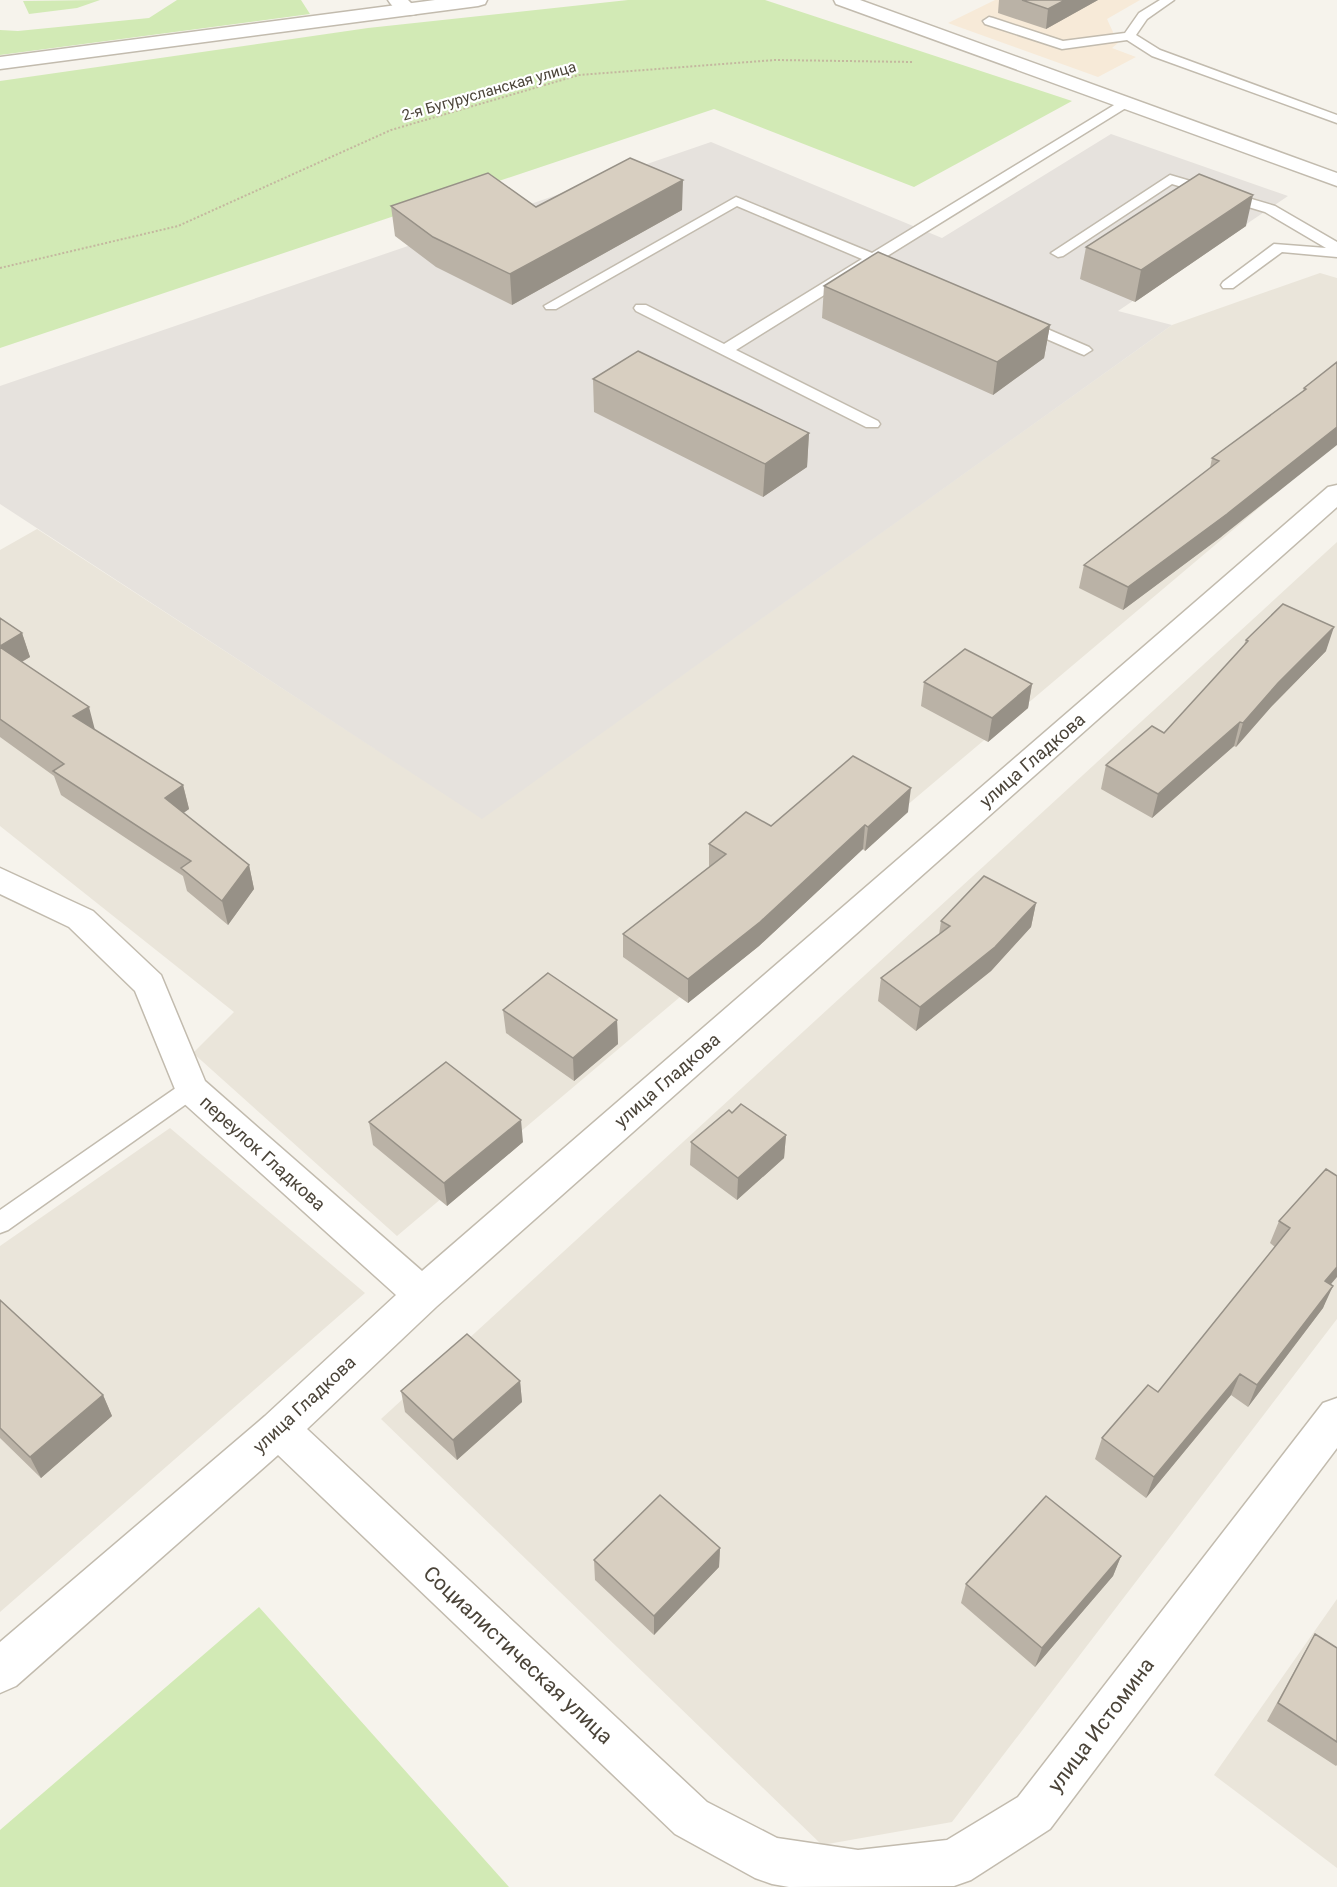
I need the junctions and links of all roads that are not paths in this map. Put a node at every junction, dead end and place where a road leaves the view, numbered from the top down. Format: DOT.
graph roads {
  1 [pos="478,0"];
  2 [pos="843,0"];
  3 [pos="1168,0"];
  4 [pos="403,5"];
  5 [pos="989,21"];
  6 [pos="1129,36"];
  7 [pos="0,63"];
  8 [pos="1125,103"];
  9 [pos="1337,119"];
  10 [pos="1337,180"];
  11 [pos="1337,248"];
  12 [pos="1058,253"];
  13 [pos="1337,253"];
  14 [pos="872,257"];
  15 [pos="914,276"];
  16 [pos="1228,285"];
  17 [pos="551,306"];
  18 [pos="641,308"];
  19 [pos="1009,317"];
  20 [pos="725,350"];
  21 [pos="1084,350"];
  22 [pos="872,424"];
  23 [pos="1337,493"];
  24 [pos="0,880"];
  25 [pos="191,1089"];
  26 [pos="0,1223"];
  27 [pos="422,1295"];
  28 [pos="1337,1416"];
  29 [pos="279,1428"];
  30 [pos="0,1671"];
  31 [pos="772,1861"];
  1 -- 4 [label="street"];
  2 -- 8 [label="street"];
  3 -- 6 [label="lane"];
  4 -- 7 [label="street"];
  5 -- 6 [label="lane"];
  6 -- 9 [label="lane"];
  8 -- 10 [label="street"];
  8 -- 14 [label="lane"];
  11 -- 12 [label="lane"];
  13 -- 16 [label="lane"];
  14 -- 15 [label="lane"];
  14 -- 17 [label="lane"];
  14 -- 20 [label="lane"];
  18 -- 20 [label="lane"];
  19 -- 21 [label="lane"];
  20 -- 22 [label="lane"];
  23 -- 27 [label="street, улица Гладкова"];
  24 -- 25 [label="street, переулок Гладкова"];
  25 -- 26 [label="lane"];
  25 -- 27 [label="street, переулок Гладкова"];
  27 -- 29 [label="street, улица Гладкова"];
  28 -- 31 [label="street, улица Истомина"];
  29 -- 30 [label="street, улица Гладкова"];
  29 -- 31 [label="street, Социалистическая улица"];
}
